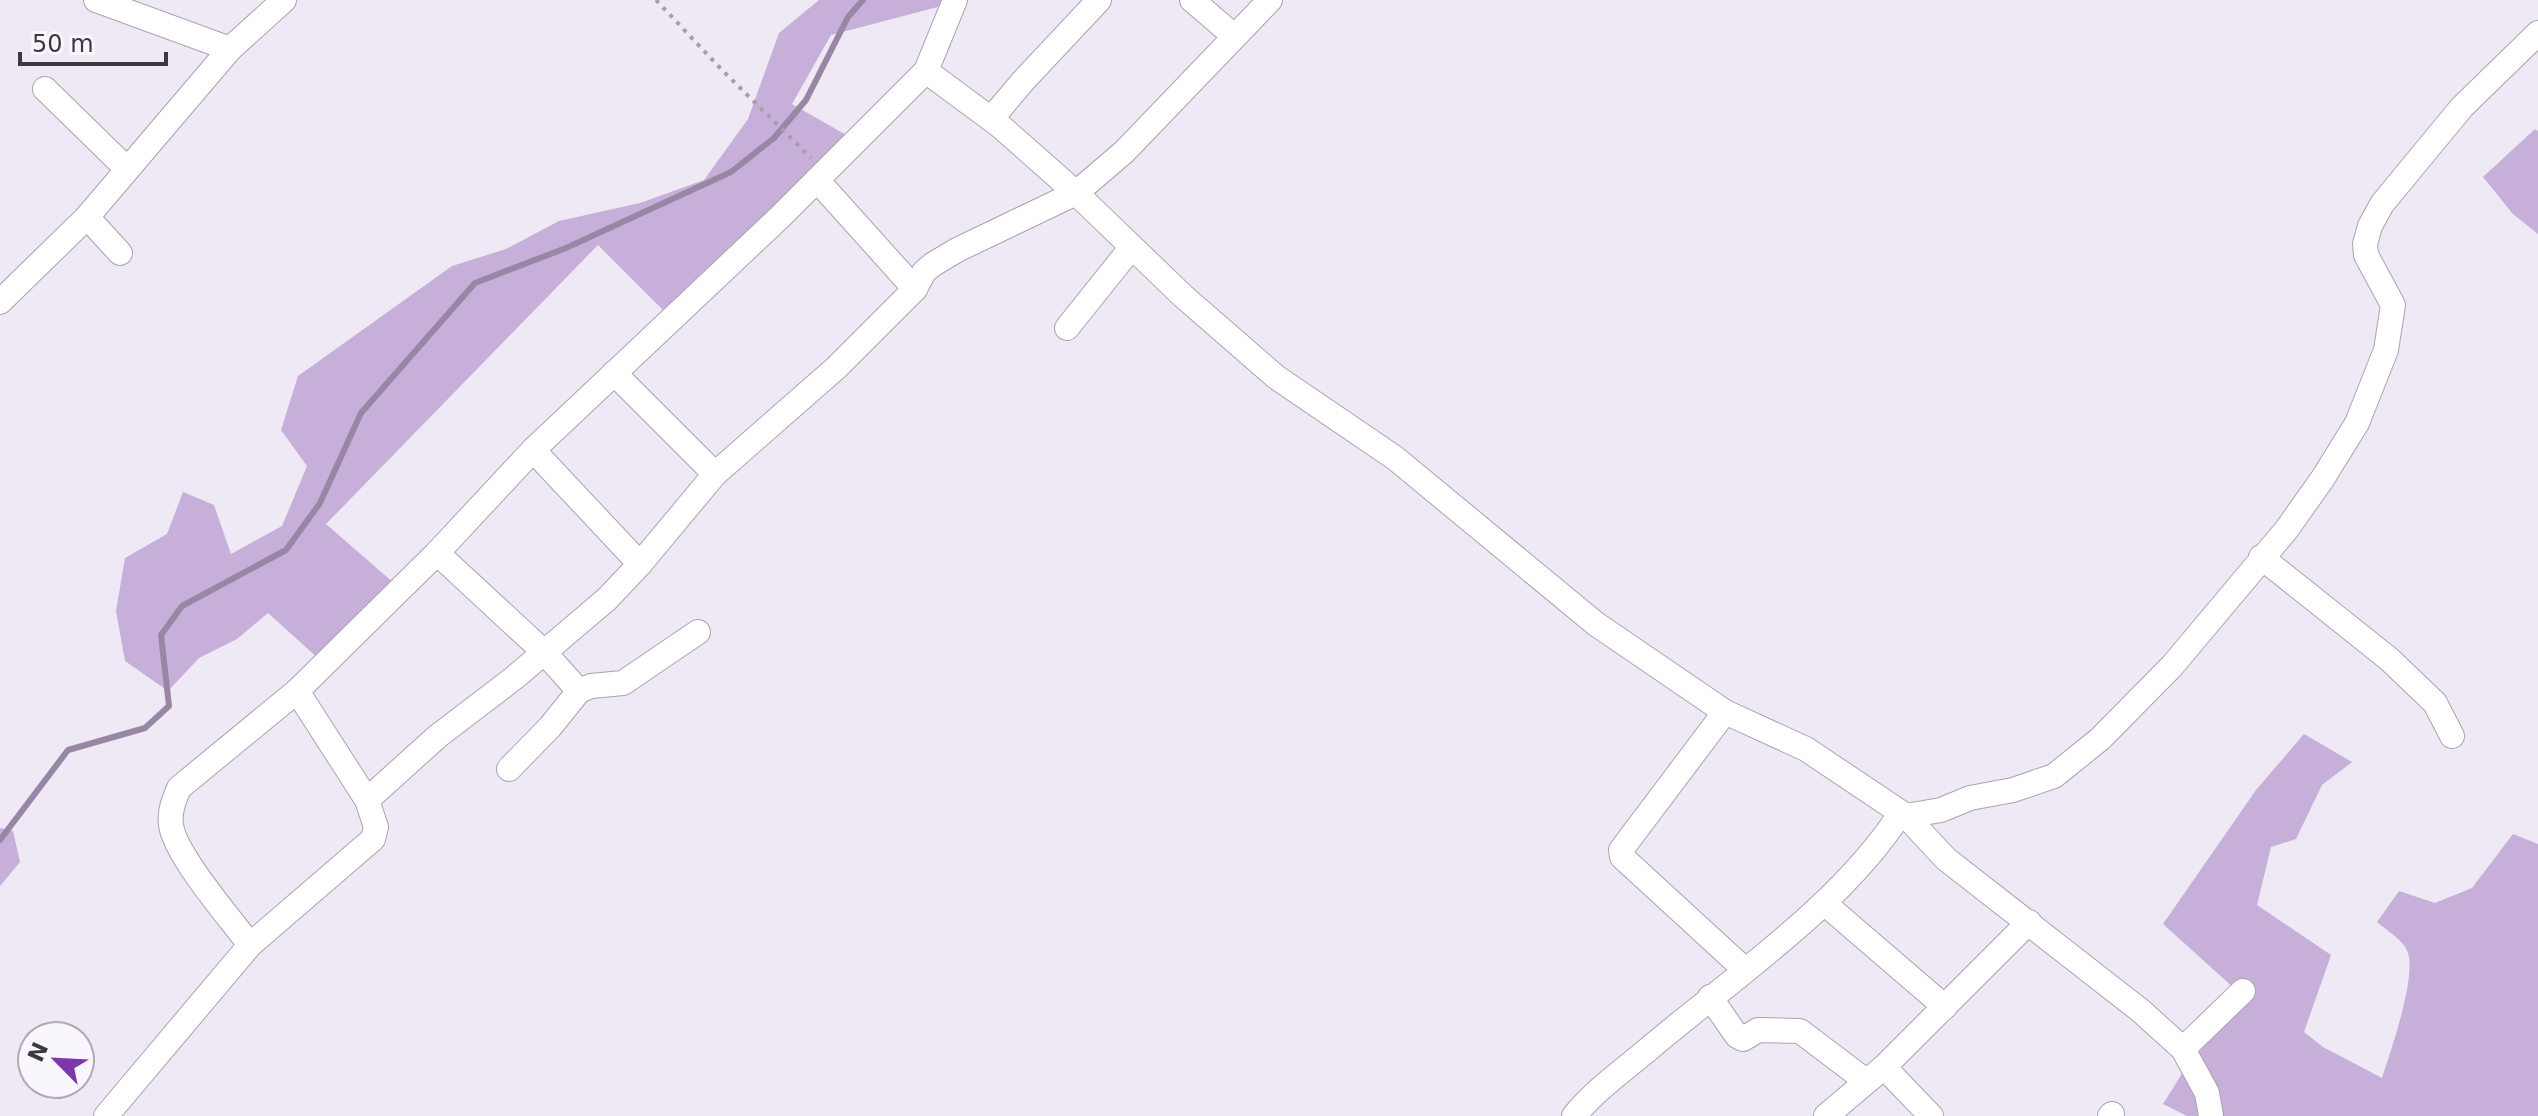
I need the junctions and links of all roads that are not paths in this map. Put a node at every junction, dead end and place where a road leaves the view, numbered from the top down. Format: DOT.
graph roads {
  1 [pos="96,0"];
  2 [pos="284,0"];
  3 [pos="955,0"];
  4 [pos="1099,0"];
  5 [pos="1192,0"];
  6 [pos="1270,0"];
  7 [pos="2538,33"];
  8 [pos="1234,36"];
  9 [pos="230,49"];
  10 [pos="926,71"];
  11 [pos="45,89"];
  12 [pos="991,119"];
  13 [pos="127,169"];
  14 [pos="817,180"];
  15 [pos="1076,193"];
  16 [pos="87,217"];
  17 [pos="1131,248"];
  18 [pos="120,253"];
  19 [pos="915,289"];
  20 [pos="4,291"];
  21 [pos="1067,328"];
  22 [pos="614,373"];
  23 [pos="533,450"];
  24 [pos="715,474"];
  25 [pos="437,553"];
  26 [pos="2261,557"];
  27 [pos="640,564"];
  28 [pos="698,632"];
  29 [pos="544,652"];
  30 [pos="297,691"];
  31 [pos="579,691"];
  32 [pos="1725,712"];
  33 [pos="2452,736"];
  34 [pos="509,769"];
  35 [pos="367,800"];
  36 [pos="1903,815"];
  37 [pos="1824,903"];
  38 [pos="2029,922"];
  39 [pos="250,945"];
  40 [pos="1744,969"];
  41 [pos="2243,991"];
  42 [pos="1710,997"];
  43 [pos="1945,1007"];
  44 [pos="2183,1049"];
  45 [pos="1875,1074"];
  46 [pos="106,1116"];
  47 [pos="1574,1116"];
  48 [pos="1826,1116"];
  49 [pos="1931,1116"];
  50 [pos="2211,1116"];
  1 -- 9 [label="street"];
  2 -- 9 [label="street"];
  3 -- 10 [label="street"];
  4 -- 12 [label="street"];
  5 -- 8 [label="street"];
  6 -- 8 [label="street"];
  7 -- 26 [label="street"];
  8 -- 15 [label="street"];
  9 -- 13 [label="street"];
  10 -- 12 [label="street"];
  10 -- 14 [label="street"];
  11 -- 13 [label="street"];
  12 -- 15 [label="street"];
  13 -- 16 [label="street"];
  14 -- 19 [label="street"];
  14 -- 22 [label="street"];
  15 -- 17 [label="street"];
  15 -- 19 [label="street"];
  16 -- 18 [label="street"];
  16 -- 20 [label="street"];
  17 -- 21 [label="street"];
  17 -- 32 [label="street"];
  19 -- 24 [label="street"];
  22 -- 23 [label="street"];
  22 -- 24 [label="street"];
  23 -- 25 [label="street"];
  23 -- 27 [label="street"];
  24 -- 27 [label="street"];
  25 -- 29 [label="street"];
  25 -- 30 [label="street"];
  26 -- 33 [label="street"];
  26 -- 36 [label="street"];
  27 -- 29 [label="street"];
  28 -- 31 [label="street"];
  29 -- 31 [label="street"];
  29 -- 35 [label="street"];
  30 -- 35 [label="street"];
  30 -- 39 [label="street"];
  31 -- 34 [label="street"];
  32 -- 36 [label="street"];
  32 -- 40 [label="street"];
  35 -- 39 [label="street"];
  36 -- 37 [label="street"];
  36 -- 38 [label="street"];
  37 -- 40 [label="street"];
  37 -- 43 [label="street"];
  38 -- 43 [label="street"];
  38 -- 44 [label="street"];
  39 -- 46 [label="street"];
  40 -- 42 [label="street"];
  41 -- 44 [label="street"];
  42 -- 45 [label="street"];
  42 -- 47 [label="street"];
  43 -- 45 [label="street"];
  44 -- 50 [label="street"];
  45 -- 48 [label="street"];
  45 -- 49 [label="street"];
}
